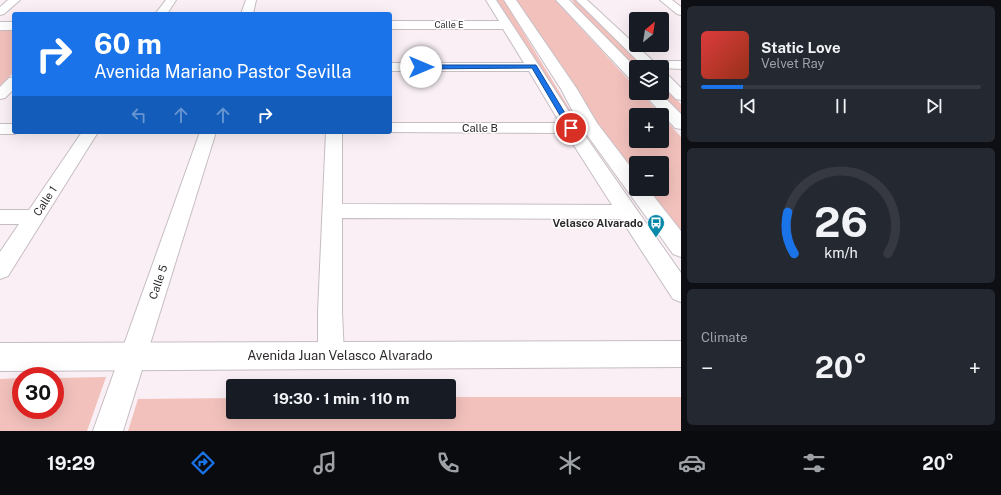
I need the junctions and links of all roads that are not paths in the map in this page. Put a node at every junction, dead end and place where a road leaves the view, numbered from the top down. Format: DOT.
graph roads {
  1 [pos="15,0"];
  2 [pos="171,0"];
  3 [pos="251,0"];
  4 [pos="491,0"];
  5 [pos="510,0"];
  6 [pos="562,0"];
  7 [pos="581,0"];
  8 [pos="665,0"];
  9 [pos="0,12"];
  10 [pos="162,12"];
  11 [pos="248,12"];
  12 [pos="681,12"];
  13 [pos="392,25"];
  14 [pos="508,25"];
  15 [pos="0,26"];
  16 [pos="12,26"];
  17 [pos="645,60"];
  18 [pos="669,65"];
  19 [pos="681,65"];
  20 [pos="392,67"];
  21 [pos="534,67"];
  22 [pos="629,70"];
  23 [pos="12,83"];
  24 [pos="669,84"];
  25 [pos="0,95"];
  26 [pos="681,96"];
  27 [pos="658,100"];
  28 [pos="681,124"];
  29 [pos="392,128"];
  30 [pos="571,128"];
  31 [pos="0,129"];
  32 [pos="12,129"];
  33 [pos="89,134"];
  34 [pos="207,134"];
  35 [pos="334,134"];
  36 [pos="629,179"];
  37 [pos="642,196"];
  38 [pos="332,211"];
  39 [pos="628,212"];
  40 [pos="0,217"];
  41 [pos="34,217"];
  42 [pos="681,248"];
  43 [pos="0,270"];
  44 [pos="681,292"];
  45 [pos="681,354"];
  46 [pos="331,355"];
  47 [pos="0,356"];
  48 [pos="133,356"];
  49 [pos="108,431"];
  1 -- 9 [label="street"];
  2 -- 10 [label="street"];
  3 -- 11 [label="street"];
  4 -- 14 [label="street"];
  5 -- 36 [label="main road"];
  6 -- 22 [label="main road"];
  7 -- 17 [label="street"];
  8 -- 12 [label="street"];
  13 -- 14 [label="street, Calle E"];
  14 -- 21 [label="street"];
  15 -- 16 [label="street"];
  18 -- 19 [label="street"];
  20 -- 21 [label="street"];
  21 -- 30 [label="street"];
  23 -- 25 [label="street"];
  24 -- 26 [label="street"];
  27 -- 28 [label="main road"];
  29 -- 30 [label="street, Calle B"];
  30 -- 39 [label="street"];
  31 -- 32 [label="street"];
  33 -- 41 [label="street, Calle 1"];
  34 -- 48 [label="street, Calle 5"];
  35 -- 38 [label="street"];
  37 -- 42 [label="main road"];
  38 -- 39 [label="street"];
  38 -- 46 [label="street"];
  39 -- 44 [label="street"];
  40 -- 41 [label="street"];
  41 -- 43 [label="street, Calle 1"];
  45 -- 46 [label="main road, Avenida Juan Velasco Alvarado"];
  46 -- 48 [label="main road, Avenida Juan Velasco Alvarado"];
  47 -- 48 [label="main road, Avenida Juan Velasco Alvarado"];
  48 -- 49 [label="street, Calle 5"];
}
